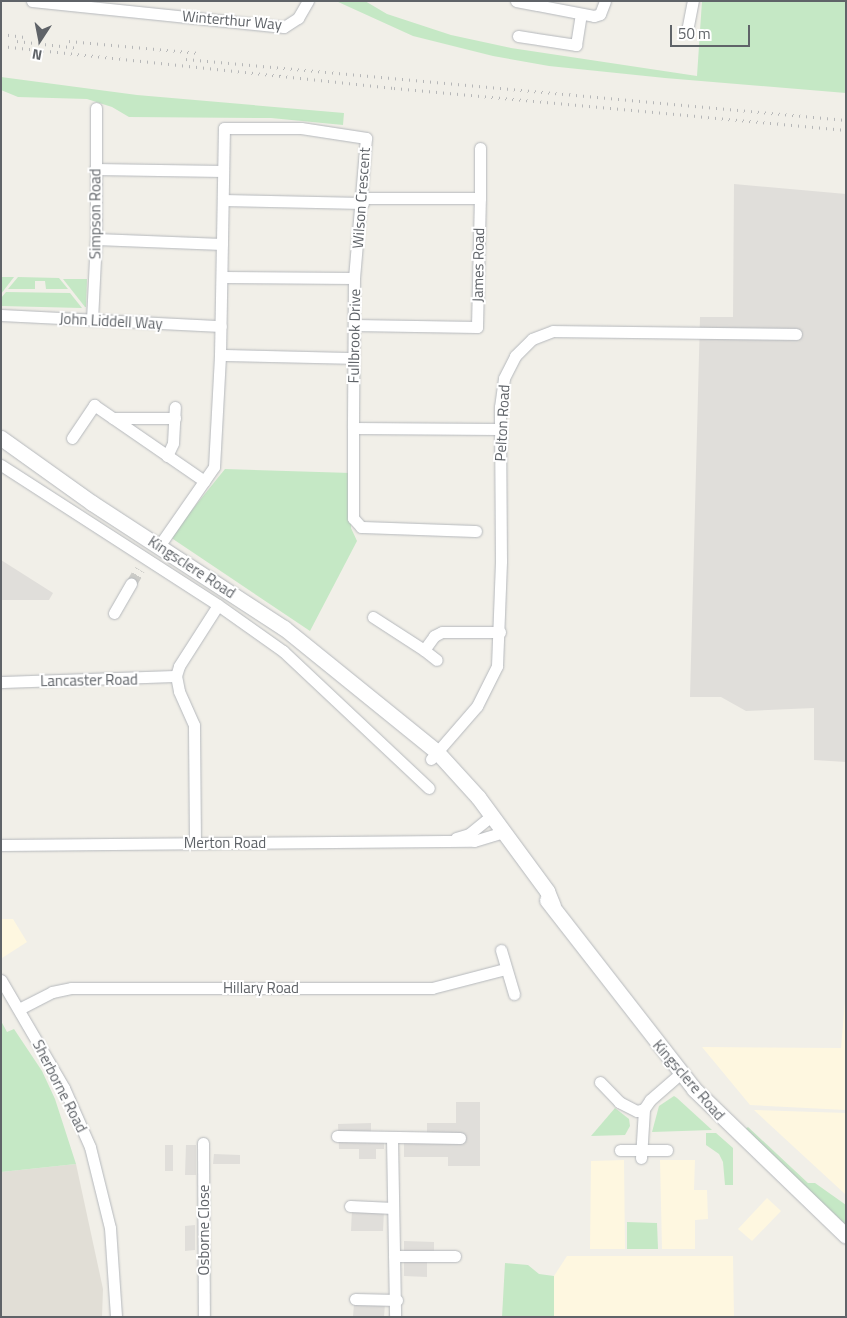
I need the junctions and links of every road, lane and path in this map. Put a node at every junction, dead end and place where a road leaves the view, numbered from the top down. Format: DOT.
graph roads {
  1 [pos="32,1"];
  2 [pos="308,1"];
  3 [pos="516,1"];
  4 [pos="605,1"];
  5 [pos="692,1"];
  6 [pos="144,7"];
  7 [pos="581,14"];
  8 [pos="687,31"];
  9 [pos="518,36"];
  10 [pos="96,108"];
  11 [pos="480,148"];
  12 [pos="95,170"];
  13 [pos="223,171"];
  14 [pos="480,198"];
  15 [pos="223,200"];
  16 [pos="363,201"];
  17 [pos="96,239"];
  18 [pos="222,244"];
  19 [pos="223,277"];
  20 [pos="354,278"];
  21 [pos="1,315"];
  22 [pos="92,320"];
  23 [pos="354,325"];
  24 [pos="222,326"];
  25 [pos="796,334"];
  26 [pos="220,355"];
  27 [pos="353,358"];
  28 [pos="113,418"];
  29 [pos="353,428"];
  30 [pos="499,429"];
  31 [pos="1,438"];
  32 [pos="72,438"];
  33 [pos="167,456"];
  34 [pos="1,465"];
  35 [pos="46,471"];
  36 [pos="204,481"];
  37 [pos="35,488"];
  38 [pos="476,531"];
  39 [pos="159,546"];
  40 [pos="131,584"];
  41 [pos="218,605"];
  42 [pos="115,613"];
  43 [pos="373,616"];
  44 [pos="500,632"];
  45 [pos="424,650"];
  46 [pos="437,660"];
  47 [pos="334,668"];
  48 [pos="176,676"];
  49 [pos="1,682"];
  50 [pos="322,684"];
  51 [pos="434,756"];
  52 [pos="430,788"];
  53 [pos="489,819"];
  54 [pos="500,835"];
  55 [pos="449,840"];
  56 [pos="196,843"];
  57 [pos="1,845"];
  58 [pos="501,950"];
  59 [pos="505,969"];
  60 [pos="1,980"];
  61 [pos="514,994"];
  62 [pos="19,1009"];
  63 [pos="681,1073"];
  64 [pos="600,1082"];
  65 [pos="644,1110"];
  66 [pos="337,1136"];
  67 [pos="392,1138"];
  68 [pos="460,1138"];
  69 [pos="204,1143"];
  70 [pos="620,1150"];
  71 [pos="667,1150"];
  72 [pos="641,1154"];
  73 [pos="350,1206"];
  74 [pos="393,1208"];
  75 [pos="846,1236"];
  76 [pos="394,1256"];
  77 [pos="455,1256"];
  78 [pos="355,1299"];
  79 [pos="397,1300"];
  80 [pos="116,1317"];
  81 [pos="204,1317"];
  82 [pos="395,1317"];
  1 -- 6 [label="street, Winterthur Way"];
  2 -- 6 [label="street, Winterthur Way"];
  3 -- 7 [label="street"];
  4 -- 7 [label="street"];
  5 -- 8 [label="street"];
  7 -- 9 [label="street"];
  10 -- 12 [label="street, Simpson Road"];
  11 -- 14 [label="street"];
  12 -- 13 [label="street"];
  12 -- 17 [label="street, Simpson Road"];
  13 -- 15 [label="street, Wilson Crescent"];
  13 -- 16 [label="street, Wilson Crescent"];
  14 -- 16 [label="street"];
  14 -- 23 [label="street, James Road"];
  15 -- 16 [label="street"];
  15 -- 18 [label="street, Wilson Crescent"];
  16 -- 20 [label="street, Wilson Crescent"];
  17 -- 18 [label="street"];
  17 -- 22 [label="street, Simpson Road"];
  18 -- 19 [label="street, Wilson Crescent"];
  19 -- 20 [label="street, Fullbrook Drive"];
  19 -- 24 [label="street"];
  20 -- 23 [label="street, Fullbrook Drive"];
  21 -- 22 [label="street, John Liddell Way"];
  22 -- 24 [label="street, John Liddell Way"];
  23 -- 27 [label="street, Fullbrook Drive"];
  24 -- 26 [label="street"];
  25 -- 30 [label="street, Pelton Road"];
  26 -- 27 [label="street"];
  26 -- 36 [label="street"];
  27 -- 29 [label="street, Fullbrook Drive"];
  28 -- 32 [label="street"];
  28 -- 33 [label="street"];
  28 -- 33 [label="street"];
  29 -- 30 [label="street"];
  29 -- 38 [label="street, Fullbrook Drive"];
  30 -- 44 [label="street, Pelton Road"];
  31 -- 35 [label="street, Kingsclere Road"];
  33 -- 36 [label="street"];
  34 -- 37 [label="street, Kingsclere Road"];
  35 -- 37 [label="street"];
  35 -- 39 [label="street, Kingsclere Road"];
  36 -- 39 [label="street"];
  37 -- 41 [label="street, Kingsclere Road"];
  39 -- 47 [label="street, Kingsclere Road"];
  40 -- 42 [label="street"];
  41 -- 48 [label="street"];
  41 -- 50 [label="street, Kingsclere Road"];
  43 -- 45 [label="street"];
  44 -- 45 [label="street"];
  44 -- 51 [label="street, Pelton Road"];
  45 -- 46 [label="street"];
  47 -- 50 [label="street"];
  47 -- 51 [label="street, Kingsclere Road"];
  48 -- 49 [label="street, Lancaster Road"];
  48 -- 56 [label="street"];
  50 -- 52 [label="street, Kingsclere Road"];
  51 -- 53 [label="street, Kingsclere Road"];
  53 -- 54 [label="street, Kingsclere Road"];
  53 -- 55 [label="street, Merton Road"];
  54 -- 55 [label="street, Merton Road"];
  54 -- 63 [label="street, Kingsclere Road"];
  55 -- 56 [label="street, Merton Road"];
  56 -- 57 [label="street, Merton Road"];
  58 -- 59 [label="street"];
  59 -- 61 [label="street"];
  59 -- 62 [label="street, Hillary Road"];
  60 -- 62 [label="street, Sherborne Road"];
  62 -- 80 [label="street, Sherborne Road"];
  63 -- 65 [label="street"];
  63 -- 75 [label="street, Kingsclere Road"];
  64 -- 65 [label="street"];
  65 -- 72 [label="street"];
  66 -- 67 [label="street"];
  67 -- 68 [label="street"];
  67 -- 74 [label="street"];
  69 -- 81 [label="street, Osborne Close"];
  70 -- 72 [label="street"];
  71 -- 72 [label="street"];
  73 -- 74 [label="street"];
  74 -- 76 [label="street"];
  76 -- 77 [label="street"];
  76 -- 79 [label="street"];
  78 -- 79 [label="street"];
  79 -- 82 [label="street"];
}
